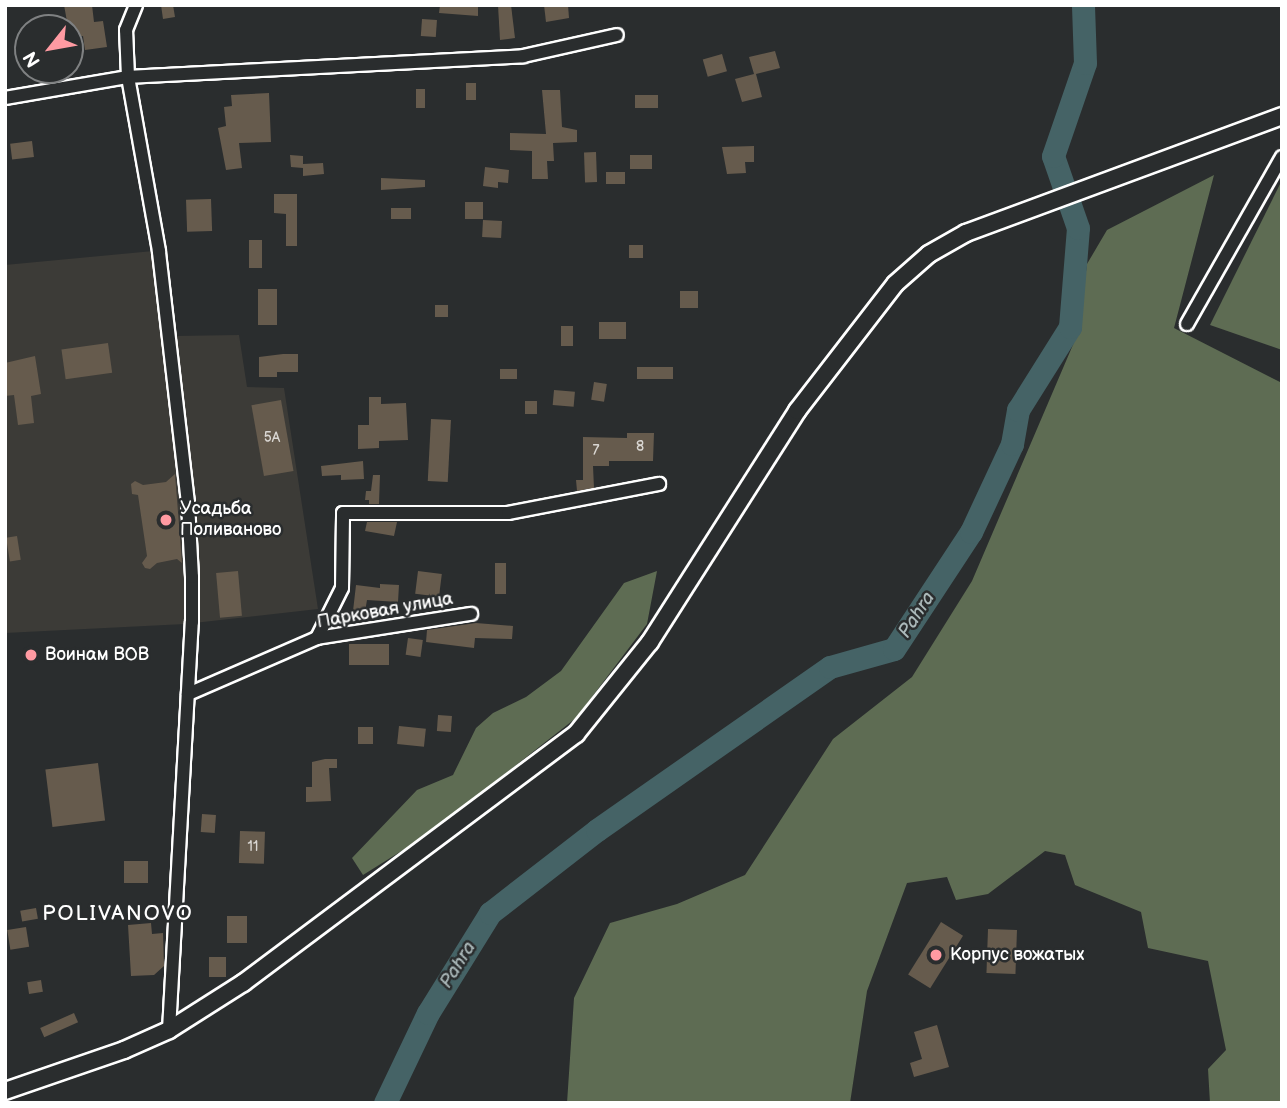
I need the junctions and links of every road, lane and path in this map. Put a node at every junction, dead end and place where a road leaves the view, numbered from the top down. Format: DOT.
graph roads {
  1 [pos="136,5"];
  2 [pos="618,35"];
  3 [pos="128,77"];
  4 [pos="5,98"];
  5 [pos="1282,116"];
  6 [pos="1282,157"];
  7 [pos="1187,324"];
  8 [pos="659,484"];
  9 [pos="471,614"];
  10 [pos="317,638"];
  11 [pos="188,694"];
  12 [pos="169,1030"];
  13 [pos="5,1091"];
  1 -- 3 [label="street"];
  2 -- 3 [label="street"];
  3 -- 4 [label="street"];
  3 -- 11 [label="street"];
  5 -- 12 [label="street"];
  6 -- 7 [label="street"];
  8 -- 10 [label="street"];
  9 -- 10 [label="street, Парковая улица"];
  10 -- 11 [label="street, Парковая улица"];
  11 -- 12 [label="street"];
  12 -- 13 [label="street"];
}
